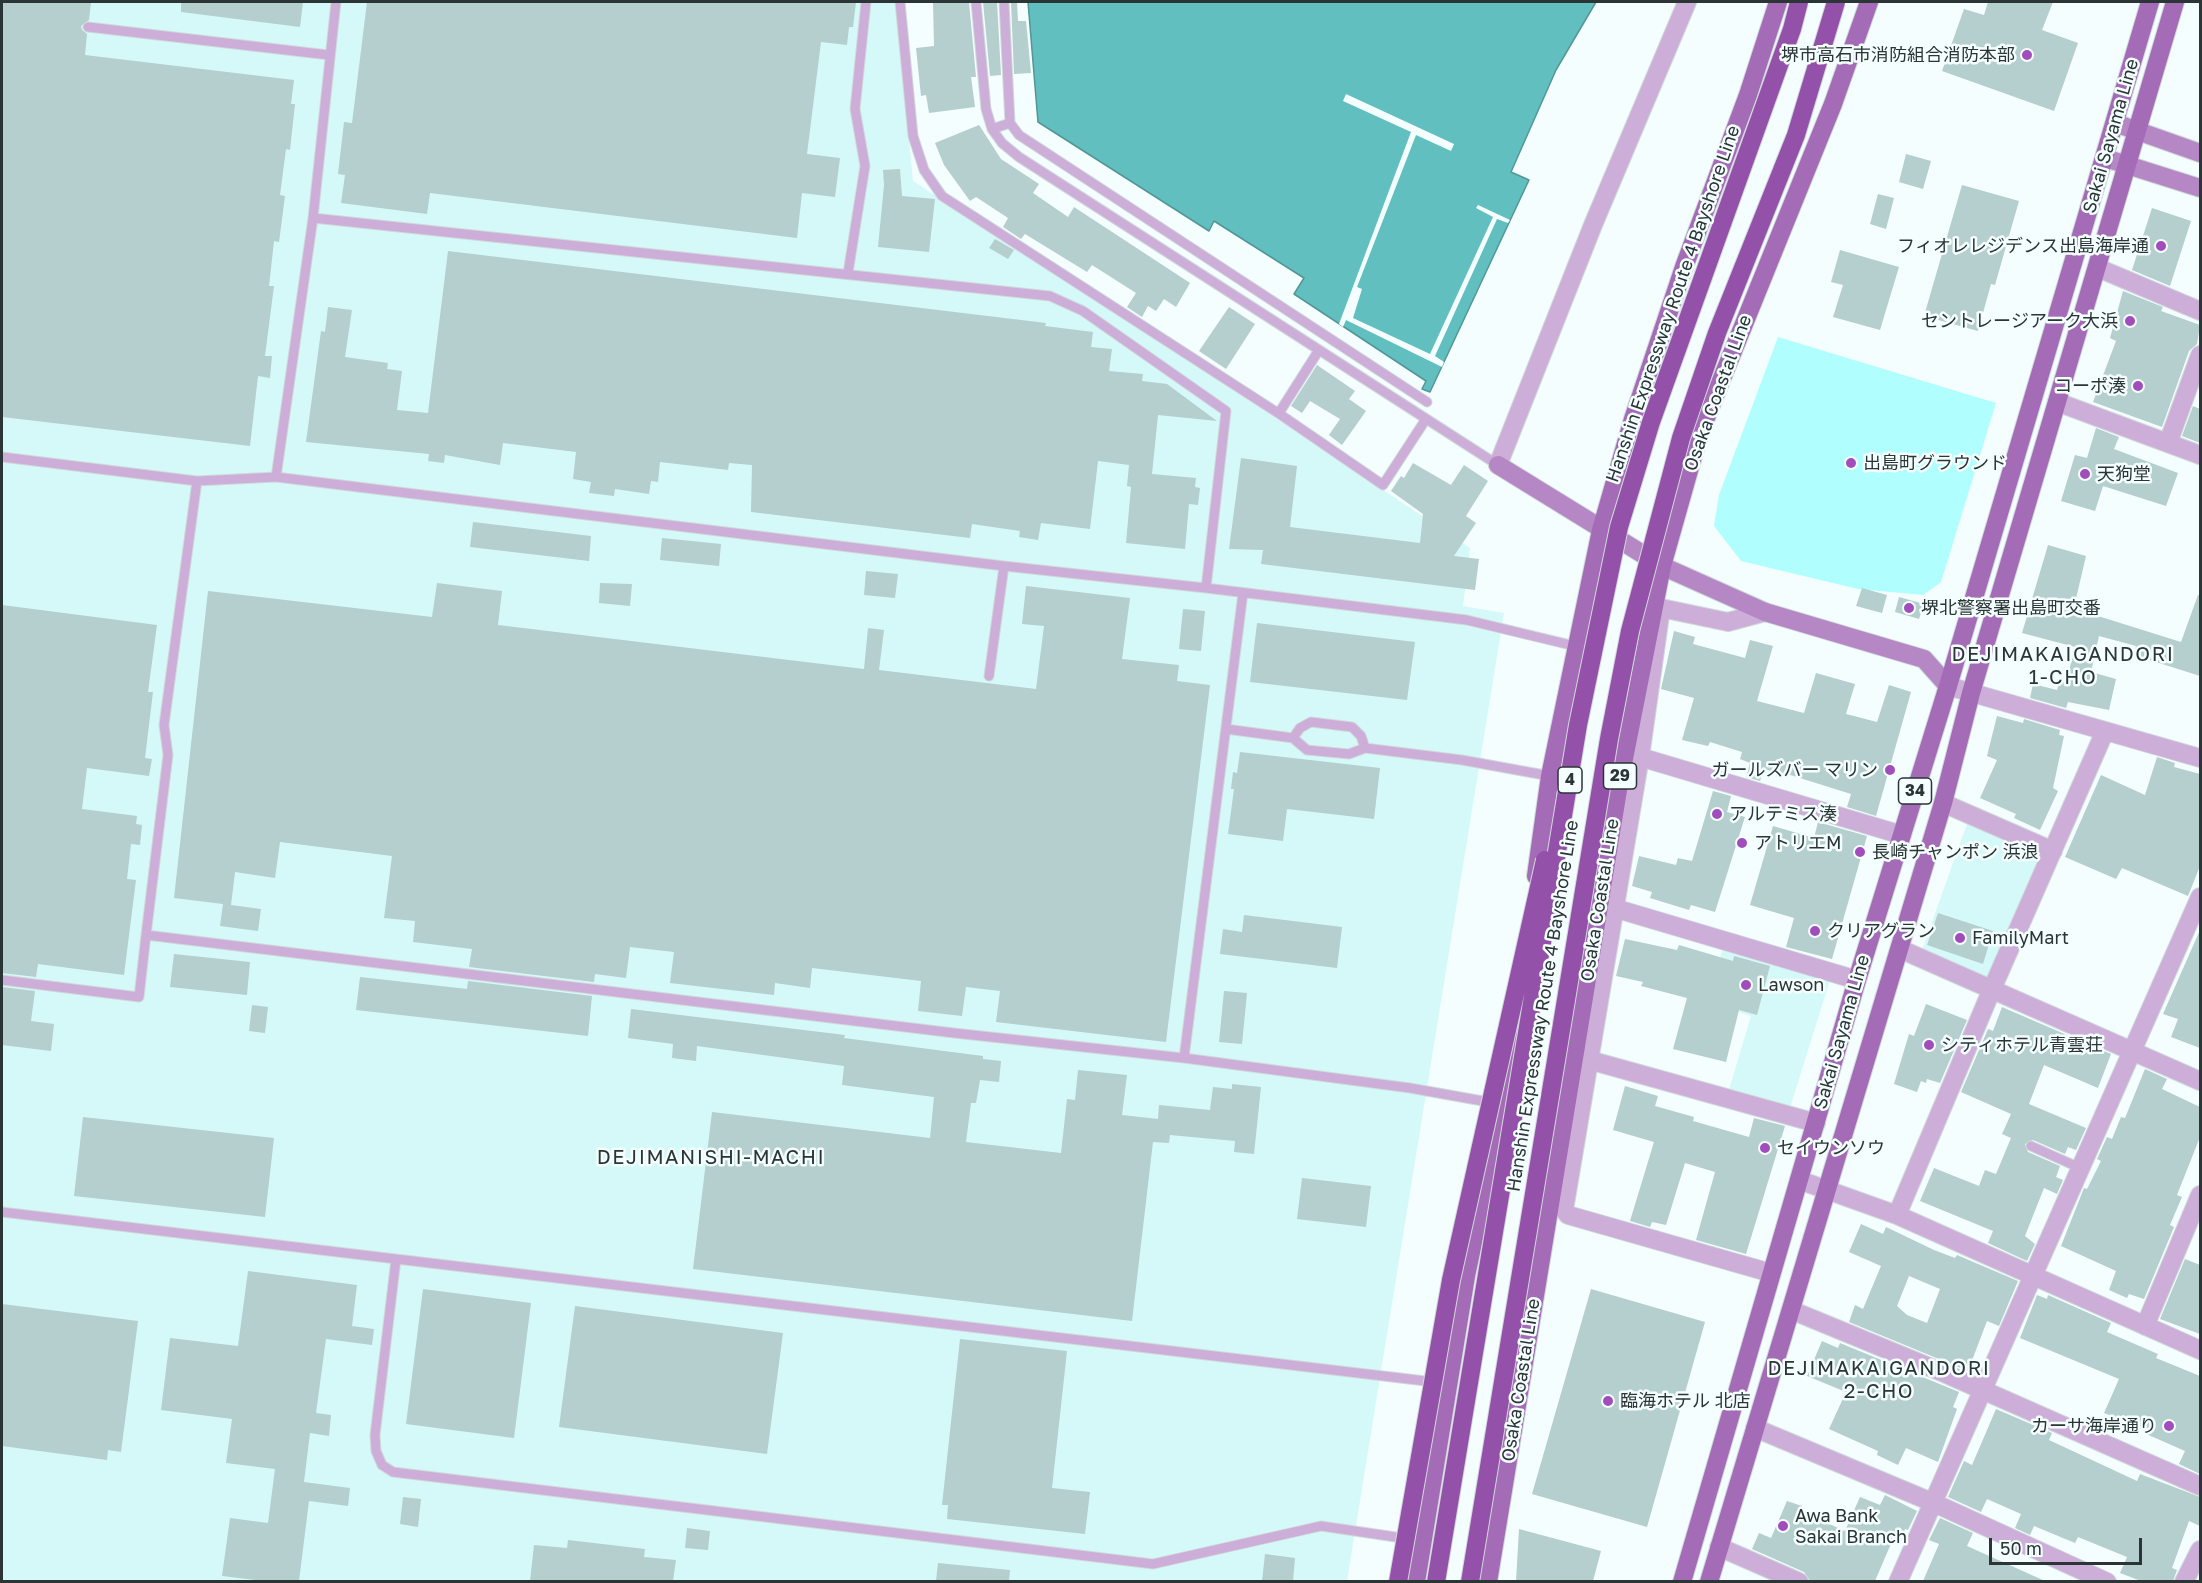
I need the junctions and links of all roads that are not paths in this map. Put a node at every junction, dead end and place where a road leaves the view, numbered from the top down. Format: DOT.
graph roads {
  1 [pos="336,2"];
  2 [pos="866,2"];
  3 [pos="900,2"];
  4 [pos="976,2"];
  5 [pos="1004,2"];
  6 [pos="1687,2"];
  7 [pos="1778,2"];
  8 [pos="1799,2"];
  9 [pos="1836,2"];
  10 [pos="1869,2"];
  11 [pos="2150,2"];
  12 [pos="2175,2"];
  13 [pos="88,27"];
  14 [pos="329,55"];
  15 [pos="1010,123"];
  16 [pos="2115,123"];
  17 [pos="992,129"];
  18 [pos="2137,130"];
  19 [pos="2200,153"];
  20 [pos="2105,158"];
  21 [pos="2127,166"];
  22 [pos="2200,188"];
  23 [pos="313,218"];
  24 [pos="2098,268"];
  25 [pos="849,273"];
  26 [pos="2200,311"];
  27 [pos="1319,350"];
  28 [pos="2200,355"];
  29 [pos="1427,402"];
  30 [pos="2057,402"];
  31 [pos="1279,413"];
  32 [pos="1426,419"];
  33 [pos="2168,443"];
  34 [pos="2200,455"];
  35 [pos="2,457"];
  36 [pos="1498,465"];
  37 [pos="276,477"];
  38 [pos="197,481"];
  39 [pos="1601,531"];
  40 [pos="1004,566"];
  41 [pos="1662,566"];
  42 [pos="1206,588"];
  43 [pos="1243,593"];
  44 [pos="1765,612"];
  45 [pos="1575,646"];
  46 [pos="988,676"];
  47 [pos="1948,686"];
  48 [pos="1971,693"];
  49 [pos="1578,725"];
  50 [pos="1226,729"];
  51 [pos="2105,731"];
  52 [pos="1293,738"];
  53 [pos="1365,748"];
  54 [pos="1640,758"];
  55 [pos="2200,758"];
  56 [pos="1550,776"];
  57 [pos="1944,803"];
  58 [pos="1902,835"];
  59 [pos="2054,851"];
  60 [pos="2200,897"];
  61 [pos="1614,908"];
  62 [pos="2194,927"];
  63 [pos="146,935"];
  64 [pos="1900,949"];
  65 [pos="2,980"];
  66 [pos="1857,980"];
  67 [pos="1992,989"];
  68 [pos="2132,1049"];
  69 [pos="1184,1058"];
  70 [pos="1589,1060"];
  71 [pos="2200,1081"];
  72 [pos="1502,1105"];
  73 [pos="1816,1123"];
  74 [pos="2031,1146"];
  75 [pos="2080,1168"];
  76 [pos="1799,1180"];
  77 [pos="1827,1188"];
  78 [pos="2200,1195"];
  79 [pos="2,1212"];
  80 [pos="1897,1215"];
  81 [pos="396,1259"];
  82 [pos="1771,1273"];
  83 [pos="2033,1276"];
  84 [pos="1791,1310"];
  85 [pos="2145,1326"];
  86 [pos="2200,1350"];
  87 [pos="1449,1384"];
  88 [pos="1982,1390"];
  89 [pos="1755,1428"];
  90 [pos="2200,1486"];
  91 [pos="1934,1503"];
  92 [pos="1423,1542"];
  93 [pos="1719,1547"];
  94 [pos="2200,1550"];
  95 [pos="1398,1581"];
  96 [pos="1416,1581"];
  97 [pos="1436,1581"];
  98 [pos="1470,1581"];
  99 [pos="1488,1581"];
  100 [pos="1682,1581"];
  101 [pos="1709,1581"];
  102 [pos="1799,1581"];
  103 [pos="1898,1581"];
  104 [pos="2107,1581"];
  105 [pos="2184,1581"];
  1 -- 14 [label="lane"];
  2 -- 25 [label="lane"];
  3 -- 31 [label="lane"];
  4 -- 17 [label="lane"];
  5 -- 15 [label="lane"];
  6 -- 36 [label="street"];
  7 -- 39 [label="main road"];
  8 -- 49 [label="highway, Hanshin Expressway Route 4 Bayshore Line / 4, bridge"];
  9 -- 98 [label="highway, Hanshin Expressway Route 4 Bayshore Line / 4, bridge"];
  10 -- 41 [label="main road, Osaka Coastal Line / 29"];
  11 -- 16 [label="main road, Sakai Sayama Line / 34"];
  12 -- 18 [label="main road, Sakai Sayama Line / 34"];
  13 -- 14 [label="lane"];
  14 -- 23 [label="lane"];
  15 -- 17 [label="lane"];
  15 -- 29 [label="lane"];
  16 -- 18 [label="street"];
  16 -- 20 [label="main road, Sakai Sayama Line / 34"];
  17 -- 27 [label="lane"];
  18 -- 19 [label="street"];
  18 -- 21 [label="main road, Sakai Sayama Line / 34"];
  20 -- 21 [label="street"];
  20 -- 47 [label="main road, Sakai Sayama Line / 34"];
  21 -- 22 [label="street"];
  21 -- 24 [label="main road, Sakai Sayama Line / 34"];
  23 -- 25 [label="lane"];
  23 -- 37 [label="lane"];
  24 -- 26 [label="street"];
  24 -- 30 [label="main road, Sakai Sayama Line / 34"];
  25 -- 42 [label="lane"];
  27 -- 31 [label="lane"];
  27 -- 32 [label="lane"];
  28 -- 33 [label="street"];
  30 -- 33 [label="street"];
  30 -- 48 [label="main road, Sakai Sayama Line / 34"];
  31 -- 32 [label="lane"];
  32 -- 36 [label="lane"];
  33 -- 34 [label="street"];
  35 -- 38 [label="lane"];
  36 -- 39 [label="street"];
  37 -- 38 [label="lane"];
  37 -- 40 [label="lane"];
  38 -- 63 [label="lane"];
  39 -- 41 [label="street"];
  39 -- 45 [label="main road"];
  40 -- 42 [label="lane"];
  40 -- 46 [label="lane"];
  41 -- 44 [label="street"];
  41 -- 99 [label="main road, Osaka Coastal Line / 29"];
  42 -- 43 [label="lane"];
  43 -- 45 [label="lane"];
  43 -- 50 [label="lane"];
  44 -- 47 [label="street"];
  44 -- 54 [label="street"];
  45 -- 56 [label="main road"];
  47 -- 48 [label="street"];
  47 -- 58 [label="main road, Sakai Sayama Line / 34"];
  48 -- 51 [label="street"];
  48 -- 57 [label="main road, Sakai Sayama Line / 34"];
  49 -- 95 [label="highway, bridge"];
  49 -- 97 [label="highway, Hanshin Expressway Route 4 Bayshore Line / 4, bridge"];
  50 -- 52 [label="lane"];
  50 -- 69 [label="lane"];
  51 -- 55 [label="street"];
  51 -- 59 [label="street"];
  52 -- 53 [label="lane"];
  52 -- 53 [label="lane"];
  53 -- 56 [label="lane"];
  54 -- 58 [label="street"];
  54 -- 61 [label="street"];
  56 -- 72 [label="main road"];
  57 -- 59 [label="street"];
  57 -- 64 [label="main road, Sakai Sayama Line / 34"];
  58 -- 66 [label="main road, Sakai Sayama Line / 34"];
  59 -- 67 [label="street"];
  60 -- 62 [label="street"];
  61 -- 66 [label="street"];
  61 -- 70 [label="street"];
  62 -- 68 [label="street"];
  63 -- 65 [label="lane"];
  63 -- 69 [label="lane"];
  64 -- 67 [label="street"];
  64 -- 77 [label="main road, Sakai Sayama Line / 34"];
  66 -- 73 [label="main road, Sakai Sayama Line / 34"];
  67 -- 68 [label="street"];
  67 -- 80 [label="street"];
  68 -- 71 [label="street"];
  68 -- 75 [label="street"];
  69 -- 72 [label="lane"];
  70 -- 73 [label="street"];
  70 -- 82 [label="street"];
  72 -- 87 [label="main road"];
  73 -- 76 [label="main road, Sakai Sayama Line / 34"];
  74 -- 75 [label="lane"];
  75 -- 83 [label="street"];
  76 -- 77 [label="street"];
  76 -- 82 [label="main road, Sakai Sayama Line / 34"];
  77 -- 80 [label="street"];
  77 -- 84 [label="main road, Sakai Sayama Line / 34"];
  78 -- 85 [label="street"];
  79 -- 81 [label="lane"];
  80 -- 83 [label="street"];
  81 -- 87 [label="lane"];
  81 -- 92 [label="lane"];
  82 -- 100 [label="main road, Sakai Sayama Line / 34"];
  83 -- 85 [label="street"];
  83 -- 88 [label="street"];
  84 -- 88 [label="street"];
  84 -- 89 [label="main road, Sakai Sayama Line / 34"];
  85 -- 86 [label="street"];
  87 -- 92 [label="main road"];
  88 -- 90 [label="street"];
  88 -- 91 [label="street"];
  89 -- 91 [label="street"];
  89 -- 93 [label="main road, Sakai Sayama Line / 34"];
  91 -- 103 [label="street"];
  91 -- 104 [label="street"];
  92 -- 96 [label="main road"];
  93 -- 101 [label="main road, Sakai Sayama Line / 34"];
  93 -- 102 [label="street"];
  94 -- 105 [label="street"];
}
